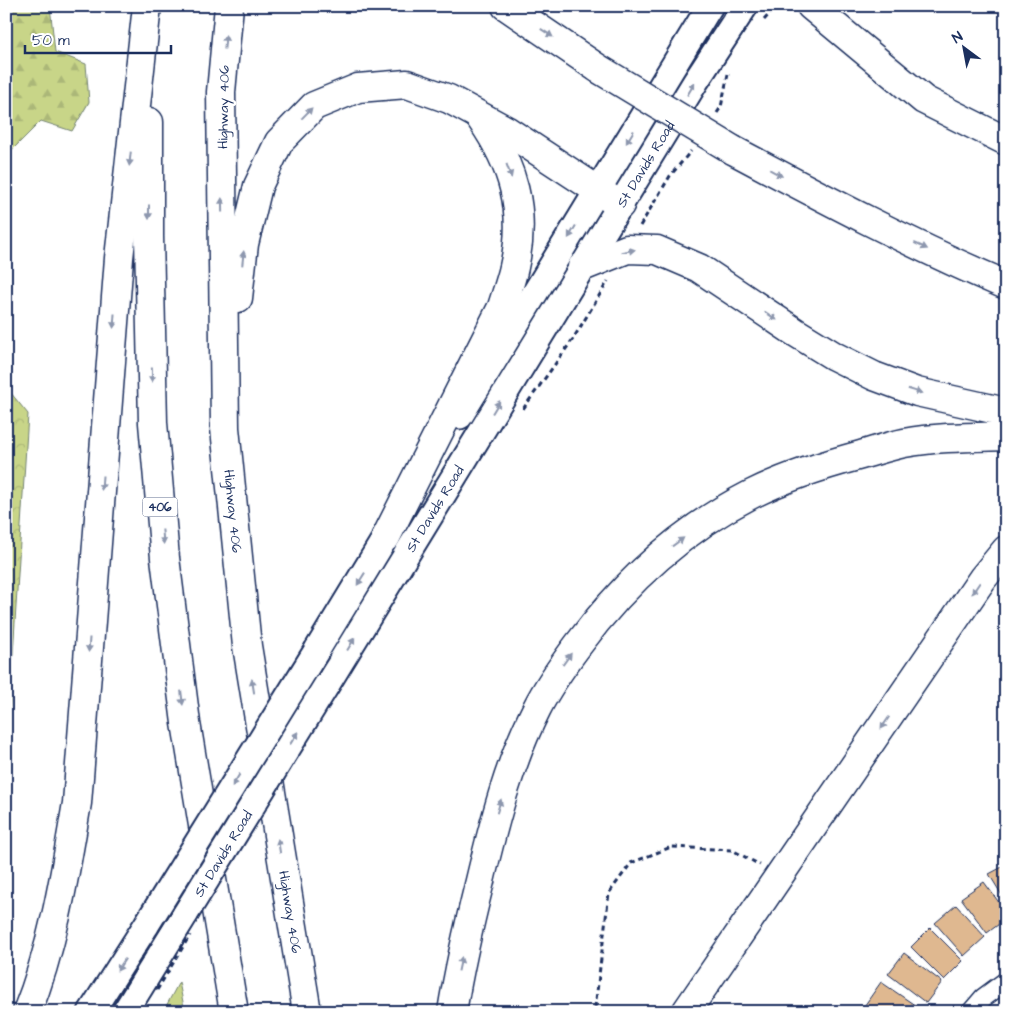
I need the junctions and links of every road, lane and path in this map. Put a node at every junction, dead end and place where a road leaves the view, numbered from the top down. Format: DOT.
graph roads {
  1 [pos="148,6"];
  2 [pos="229,6"];
  3 [pos="506,6"];
  4 [pos="710,6"];
  5 [pos="745,6"];
  6 [pos="816,11"];
  7 [pos="478,113"];
  8 [pos="1006,121"];
  9 [pos="1006,141"];
  10 [pos="597,190"];
  11 [pos="620,205"];
  12 [pos="582,267"];
  13 [pos="1006,284"];
  14 [pos="1006,412"];
  15 [pos="225,428"];
  16 [pos="1006,436"];
  17 [pos="386,537"];
  18 [pos="1006,550"];
  19 [pos="850,774"];
  20 [pos="780,875"];
  21 [pos="1006,981"];
  22 [pos="595,1008"];
  23 [pos="233,1009"];
  24 [pos="27,1012"];
  25 [pos="91,1012"];
  26 [pos="125,1012"];
  27 [pos="307,1012"];
  28 [pos="452,1012"];
  29 [pos="686,1012"];
  30 [pos="705,1012"];
  31 [pos="972,1012"];
  1 -- 23 [label="highway, 406, one-way"];
  1 -- 24 [label="highway, one-way"];
  15 -- 2 [label="highway, Highway 406, one-way"];
  3 -- 13 [label="highway, one-way, bridge"];
  4 -- 10 [label="main road, St Davids Road, one-way"];
  11 -- 5 [label="main road, St Davids Road, one-way"];
  6 -- 8 [label="highway"];
  6 -- 9 [label="highway"];
  7 -- 10 [label="highway"];
  15 -- 7 [label="highway, one-way"];
  7 -- 17 [label="highway, one-way"];
  10 -- 11 [label="highway"];
  10 -- 17 [label="main road, St Davids Road, one-way"];
  11 -- 12 [label="main road, St Davids Road"];
  12 -- 14 [label="highway, one-way"];
  26 -- 12 [label="main road, St Davids Road, one-way, bridge"];
  27 -- 15 [label="highway, Highway 406, one-way"];
  28 -- 16 [label="highway, one-way"];
  17 -- 25 [label="main road, St Davids Road, one-way, bridge"];
  18 -- 19 [label="highway, one-way"];
  19 -- 20 [label="highway"];
  19 -- 30 [label="highway"];
  20 -- 22 [label="path"];
  20 -- 29 [label="highway"];
  21 -- 31 [label="street"];
}
